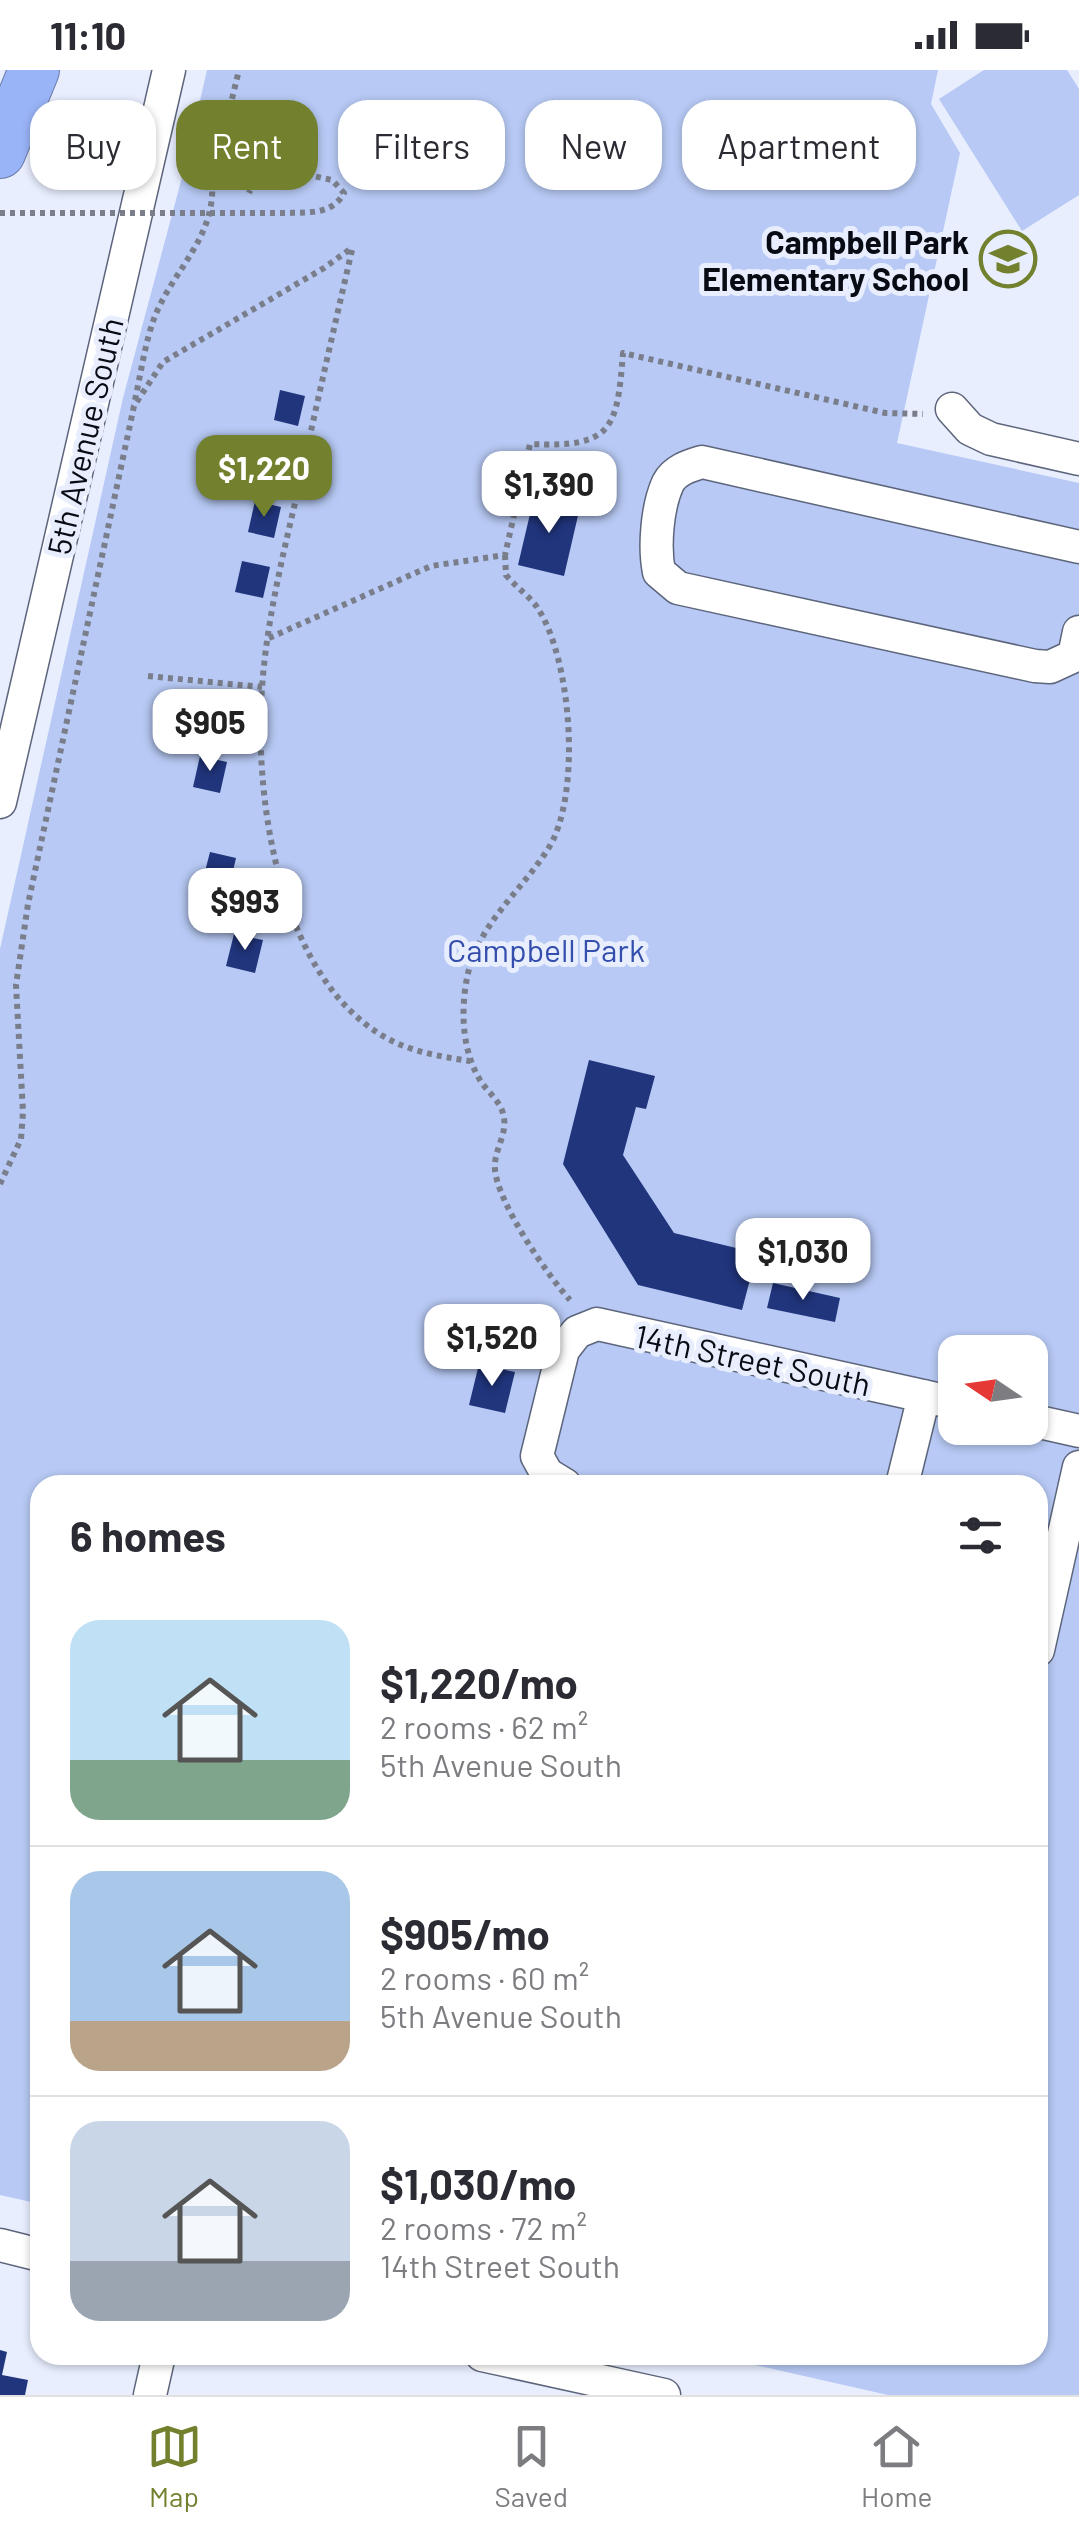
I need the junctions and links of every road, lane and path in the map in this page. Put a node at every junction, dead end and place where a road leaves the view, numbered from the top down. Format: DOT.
graph roads {
  1 [pos="34,70"];
  2 [pos="169,70"];
  3 [pos="239,70"];
  4 [pos="0,153"];
  5 [pos="249,193"];
  6 [pos="0,212"];
  7 [pos="134,406"];
  8 [pos="952,410"];
  9 [pos="1079,459"];
  10 [pos="1079,548"];
  11 [pos="505,555"];
  12 [pos="1079,632"];
  13 [pos="268,638"];
  14 [pos="148,676"];
  15 [pos="262,687"];
  16 [pos="0,802"];
  17 [pos="470,1061"];
  18 [pos="0,1184"];
  19 [pos="597,1324"];
  20 [pos="938,1400"];
  21 [pos="938,1402"];
  22 [pos="1048,1424"];
  23 [pos="1079,1431"];
  24 [pos="1079,1467"];
  25 [pos="549,1475"];
  26 [pos="906,1475"];
  27 [pos="1048,1605"];
  28 [pos="0,2246"];
  29 [pos="30,2253"];
  30 [pos="158,2365"];
  31 [pos="528,2365"];
  32 [pos="150,2395"];
  33 [pos="664,2395"];
  1 -- 4 [label="highway"];
  2 -- 16 [label="street, 5th Avenue South"];
  3 -- 7 [label="path"];
  5 -- 6 [label="path, bridge"];
  7 -- 13 [label="path"];
  7 -- 18 [label="path"];
  8 -- 9 [label="street"];
  8 -- 11 [label="path"];
  10 -- 12 [label="street"];
  11 -- 13 [label="path"];
  11 -- 17 [label="path"];
  13 -- 15 [label="path"];
  14 -- 15 [label="path"];
  15 -- 17 [label="path"];
  17 -- 19 [label="path"];
  19 -- 20 [label="street, 14th Street South"];
  19 -- 25 [label="street, 14th Street South"];
  21 -- 26 [label="street, 14th Street South"];
  22 -- 23 [label="street"];
  24 -- 27 [label="street"];
  28 -- 29 [label="street"];
  30 -- 32 [label="street"];
  31 -- 33 [label="street"];
}
